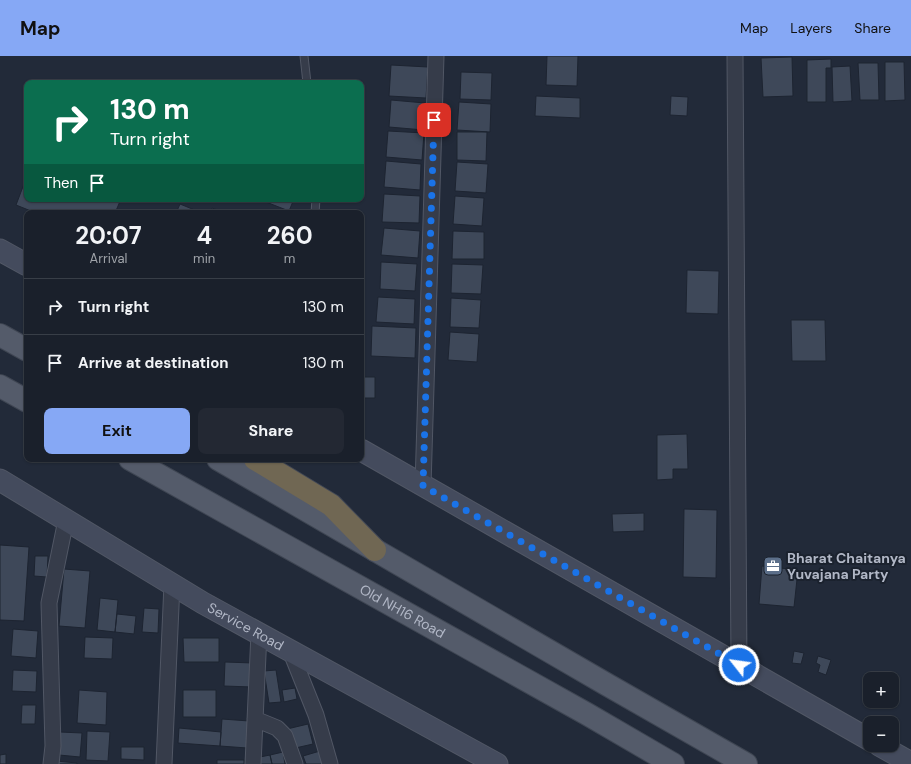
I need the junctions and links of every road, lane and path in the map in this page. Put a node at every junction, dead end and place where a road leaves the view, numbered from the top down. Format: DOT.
graph roads {
  1 [pos="304,56"];
  2 [pos="436,56"];
  3 [pos="735,56"];
  4 [pos="307,80"];
  5 [pos="0,250"];
  6 [pos="24,263"];
  7 [pos="0,335"];
  8 [pos="24,348"];
  9 [pos="0,386"];
  10 [pos="24,399"];
  11 [pos="364,452"];
  12 [pos="135,462"];
  13 [pos="223,462"];
  14 [pos="260,462"];
  15 [pos="0,480"];
  16 [pos="423,486"];
  17 [pos="66,520"];
  18 [pos="375,550"];
  19 [pos="172,584"];
  20 [pos="259,633"];
  21 [pos="290,650"];
  22 [pos="739,665"];
  23 [pos="255,719"];
  24 [pos="863,736"];
  25 [pos="891,752"];
  26 [pos="911,763"];
  27 [pos="51,764"];
  28 [pos="164,764"];
  29 [pos="253,764"];
  30 [pos="295,764"];
  31 [pos="330,764"];
  32 [pos="497,764"];
  33 [pos="673,764"];
  34 [pos="746,764"];
  1 -- 4 [label="lane"];
  2 -- 16 [label="street"];
  3 -- 22 [label="street"];
  5 -- 6 [label="street"];
  7 -- 8 [label="main road"];
  9 -- 10 [label="main road"];
  11 -- 16 [label="street"];
  12 -- 33 [label="main road, Old NH16 Road"];
  13 -- 18 [label="main road"];
  14 -- 18 [label="highway"];
  15 -- 17 [label="street, Service Road"];
  16 -- 22 [label="street"];
  17 -- 19 [label="street, Service Road"];
  17 -- 27 [label="street"];
  18 -- 34 [label="main road"];
  19 -- 20 [label="street, Service Road"];
  19 -- 28 [label="street"];
  20 -- 21 [label="street, Service Road"];
  20 -- 23 [label="street"];
  21 -- 31 [label="street"];
  21 -- 32 [label="street, Service Road"];
  22 -- 24 [label="street"];
  23 -- 29 [label="street"];
  23 -- 30 [label="street"];
  25 -- 26 [label="street"];
}
